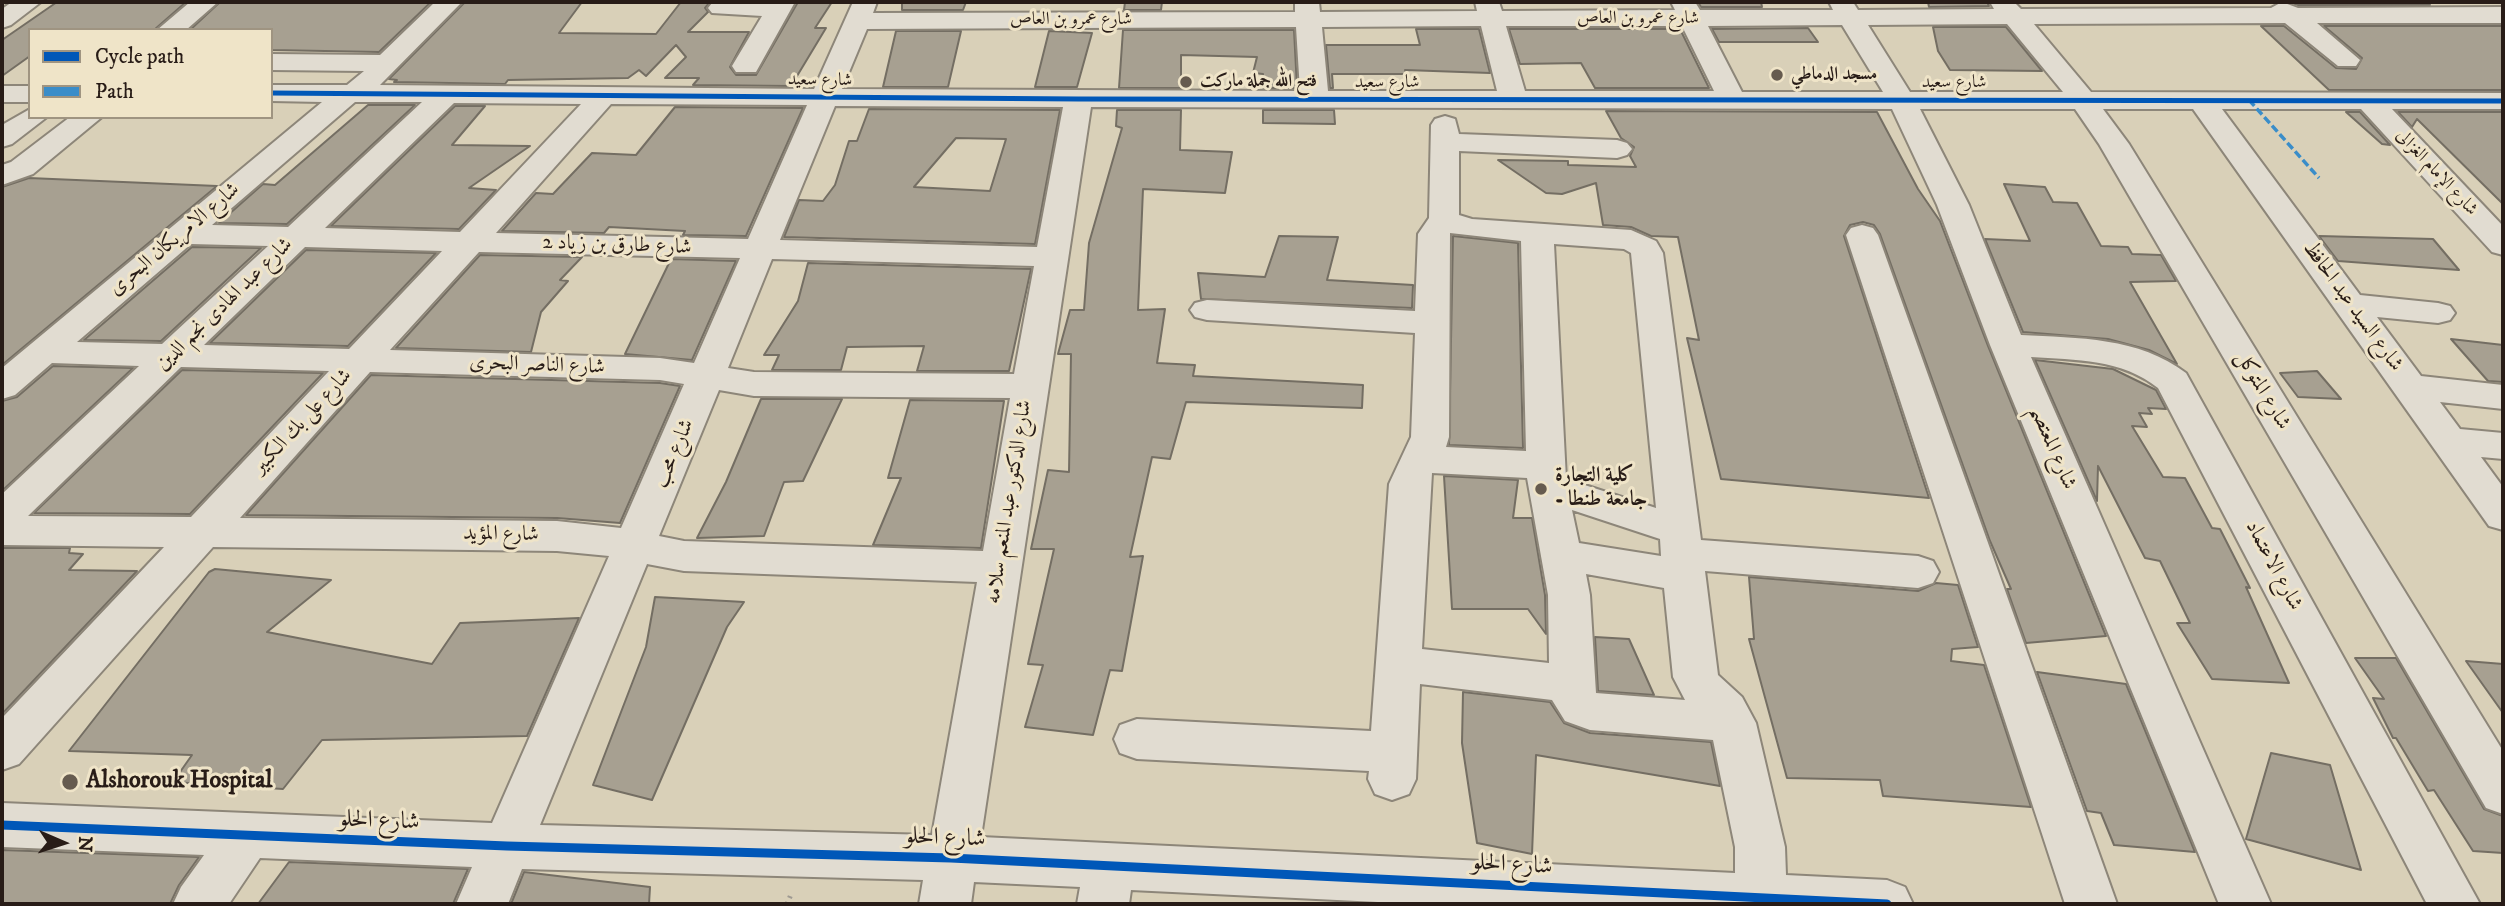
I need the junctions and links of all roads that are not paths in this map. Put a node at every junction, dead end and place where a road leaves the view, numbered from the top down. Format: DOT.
graph roads {
  1 [pos="28,2"];
  2 [pos="205,2"];
  3 [pos="449,2"];
  4 [pos="781,5"];
  5 [pos="721,8"];
  6 [pos="1846,9"];
  7 [pos="2007,9"];
  8 [pos="2150,9"];
  9 [pos="2283,9"];
  10 [pos="1687,10"];
  11 [pos="861,11"];
  12 [pos="1308,11"];
  13 [pos="1489,11"];
  14 [pos="2503,15"];
  15 [pos="2,20"];
  16 [pos="172,28"];
  17 [pos="2347,60"];
  18 [pos="273,62"];
  19 [pos="329,62"];
  20 [pos="387,63"];
  21 [pos="746,66"];
  22 [pos="284,93"];
  23 [pos="353,93"];
  24 [pos="448,93"];
  25 [pos="2,94"];
  26 [pos="28,94"];
  27 [pos="605,94"];
  28 [pos="826,96"];
  29 [pos="1078,99"];
  30 [pos="1315,99"];
  31 [pos="1513,99"];
  32 [pos="1544,99"];
  33 [pos="1732,99"];
  34 [pos="1901,99"];
  35 [pos="2083,99"];
  36 [pos="2200,99"];
  37 [pos="2368,100"];
  38 [pos="2503,102"];
  39 [pos="30,119"];
  40 [pos="85,119"];
  41 [pos="2,138"];
  42 [pos="1554,146"];
  43 [pos="1617,149"];
  44 [pos="2,176"];
  45 [pos="1446,222"];
  46 [pos="1536,233"];
  47 [pos="183,234"];
  48 [pos="1863,235"];
  49 [pos="296,237"];
  50 [pos="469,242"];
  51 [pos="2503,245"];
  52 [pos="761,250"];
  53 [pos="1051,257"];
  54 [pos="2351,304"];
  55 [pos="1207,310"];
  56 [pos="2438,313"];
  57 [pos="1432,323"];
  58 [pos="2008,345"];
  59 [pos="44,352"];
  60 [pos="172,355"];
  61 [pos="360,360"];
  62 [pos="708,376"];
  63 [pos="1029,386"];
  64 [pos="2,387"];
  65 [pos="2410,387"];
  66 [pos="2503,397"];
  67 [pos="2449,441"];
  68 [pos="2503,446"];
  69 [pos="1420,459"];
  70 [pos="1547,477"];
  71 [pos="2503,516"];
  72 [pos="2,517"];
  73 [pos="2,530"];
  74 [pos="202,532"];
  75 [pos="635,546"];
  76 [pos="1681,553"];
  77 [pos="1562,555"];
  78 [pos="999,567"];
  79 [pos="1917,572"];
  80 [pos="1399,664"];
  81 [pos="1572,684"];
  82 [pos="1733,723"];
  83 [pos="1137,739"];
  84 [pos="2,750"];
  85 [pos="2503,793"];
  86 [pos="2,825"];
  87 [pos="247,835"];
  88 [pos="507,846"];
  89 [pos="948,881"];
  90 [pos="1106,885"];
  91 [pos="1371,891"];
  92 [pos="1693,899"];
  93 [pos="1760,899"];
  94 [pos="199,904"];
  95 [pos="482,904"];
  96 [pos="1887,904"];
  97 [pos="2091,904"];
  98 [pos="2245,904"];
  99 [pos="2454,904"];
  1 -- 15 [label="street"];
  2 -- 16 [label="street"];
  3 -- 20 [label="street, شارع الامريكان البحرى"];
  4 -- 5 [label="street"];
  4 -- 21 [label="street"];
  6 -- 7 [label="street, شارع عمرو بن العاص"];
  6 -- 10 [label="street, شارع عمرو بن العاص"];
  6 -- 34 [label="street, شارع المعتصم"];
  7 -- 8 [label="street, شارع عمرو بن العاص"];
  7 -- 35 [label="street, شارع المتوكل"];
  8 -- 9 [label="street, شارع عمرو بن العاص"];
  9 -- 14 [label="street, شارع عمرو بن العاص"];
  9 -- 17 [label="street"];
  10 -- 13 [label="street, شارع عمرو بن العاص"];
  10 -- 33 [label="street"];
  11 -- 12 [label="street, شارع عمرو بن العاص"];
  11 -- 28 [label="street, شارع محب"];
  12 -- 13 [label="street, شارع عمرو بن العاص"];
  12 -- 30 [label="street"];
  13 -- 31 [label="street"];
  18 -- 19 [label="street"];
  19 -- 20 [label="street"];
  19 -- 22 [label="street"];
  20 -- 23 [label="street, شارع الامريكان البحرى"];
  22 -- 23 [label="street, شارع سعيد"];
  23 -- 24 [label="street, شارع سعيد"];
  23 -- 47 [label="street, شارع الامريكان البحرى"];
  24 -- 27 [label="street, شارع سعيد"];
  24 -- 49 [label="street, شارع عبد الهادى نجم الدين"];
  25 -- 26 [label="street"];
  27 -- 28 [label="street, شارع سعيد"];
  27 -- 50 [label="street, شارع على بك الكبير"];
  28 -- 29 [label="street, شارع سعيد"];
  28 -- 52 [label="street, شارع محب"];
  29 -- 30 [label="street, شارع سعيد"];
  29 -- 53 [label="street, شارع الدكتور عبد المنعم سلامه"];
  30 -- 31 [label="street, شارع سعيد"];
  31 -- 32 [label="street, شارع سعيد"];
  32 -- 33 [label="street, شارع سعيد"];
  32 -- 42 [label="street"];
  33 -- 34 [label="street, شارع سعيد"];
  34 -- 35 [label="street, شارع سعيد"];
  34 -- 58 [label="street, شارع المعتصم"];
  35 -- 36 [label="street, شارع سعيد"];
  35 -- 85 [label="street, شارع المتوكل"];
  36 -- 37 [label="street, شارع سعيد"];
  36 -- 54 [label="street, شارع السيد عبد الحافظ"];
  37 -- 38 [label="street, شارع سعيد"];
  37 -- 51 [label="street, شارع الإمام الغزالى"];
  39 -- 41 [label="street"];
  40 -- 44 [label="street"];
  42 -- 43 [label="street"];
  42 -- 45 [label="street"];
  45 -- 46 [label="street"];
  45 -- 57 [label="street"];
  46 -- 70 [label="street"];
  46 -- 76 [label="street"];
  47 -- 49 [label="street, شارع طارق بن زياد 2"];
  47 -- 59 [label="street, شارع الامريكان البحرى"];
  48 -- 97 [label="street"];
  49 -- 50 [label="street, شارع طارق بن زياد 2"];
  49 -- 60 [label="street, شارع عبد الهادى نجم الدين"];
  50 -- 52 [label="street, شارع طارق بن زياد 2"];
  50 -- 61 [label="street, شارع على بك الكبير"];
  52 -- 53 [label="street, شارع طارق بن زياد 2"];
  52 -- 62 [label="street, شارع محب"];
  53 -- 63 [label="street, شارع الدكتور عبد المنعم سلامه"];
  54 -- 56 [label="street"];
  54 -- 65 [label="street, شارع السيد عبد الحافظ"];
  55 -- 57 [label="street"];
  57 -- 69 [label="street"];
  58 -- 98 [label="street, شارع المعتصم"];
  58 -- 99 [label="street, شارع الاعتماد"];
  59 -- 60 [label="street, شارع الناصر البحرى"];
  59 -- 64 [label="street, شارع الامريكان البحرى"];
  60 -- 61 [label="street, شارع الناصر البحرى"];
  60 -- 72 [label="street, شارع عبد الهادى نجم الدين"];
  61 -- 62 [label="street, شارع الناصر البحرى"];
  61 -- 74 [label="street, شارع على بك الكبير"];
  62 -- 63 [label="street, شارع الناصر البحرى"];
  62 -- 75 [label="street, شارع محب"];
  63 -- 78 [label="street, شارع الدكتور عبد المنعم سلامه"];
  65 -- 66 [label="street"];
  65 -- 67 [label="street, شارع السيد عبد الحافظ"];
  67 -- 68 [label="street"];
  67 -- 71 [label="street, شارع السيد عبد الحافظ"];
  69 -- 70 [label="street"];
  69 -- 80 [label="street"];
  70 -- 76 [label="street"];
  70 -- 77 [label="street"];
  73 -- 74 [label="street, شارع المؤيد"];
  74 -- 75 [label="street, شارع المؤيد"];
  74 -- 84 [label="street, شارع على بك الكبير"];
  75 -- 78 [label="street, شارع المؤيد"];
  75 -- 88 [label="street, شارع محب"];
  76 -- 77 [label="street"];
  76 -- 79 [label="street"];
  76 -- 82 [label="street"];
  77 -- 81 [label="street"];
  78 -- 89 [label="street, شارع الدكتور عبد المنعم سلامه"];
  80 -- 81 [label="street"];
  80 -- 83 [label="street"];
  81 -- 82 [label="street"];
  82 -- 93 [label="street"];
  86 -- 87 [label="street, شارع الحلو"];
  87 -- 88 [label="street, شارع الحلو"];
  87 -- 94 [label="street"];
  88 -- 89 [label="street, شارع الحلو"];
  88 -- 95 [label="street, شارع محب"];
  89 -- 90 [label="street, شارع الحلو"];
  90 -- 91 [label="street, شارع الحلو"];
  91 -- 92 [label="street, شارع الحلو"];
  92 -- 93 [label="street, شارع الحلو"];
  93 -- 96 [label="street, شارع الحلو"];
}
